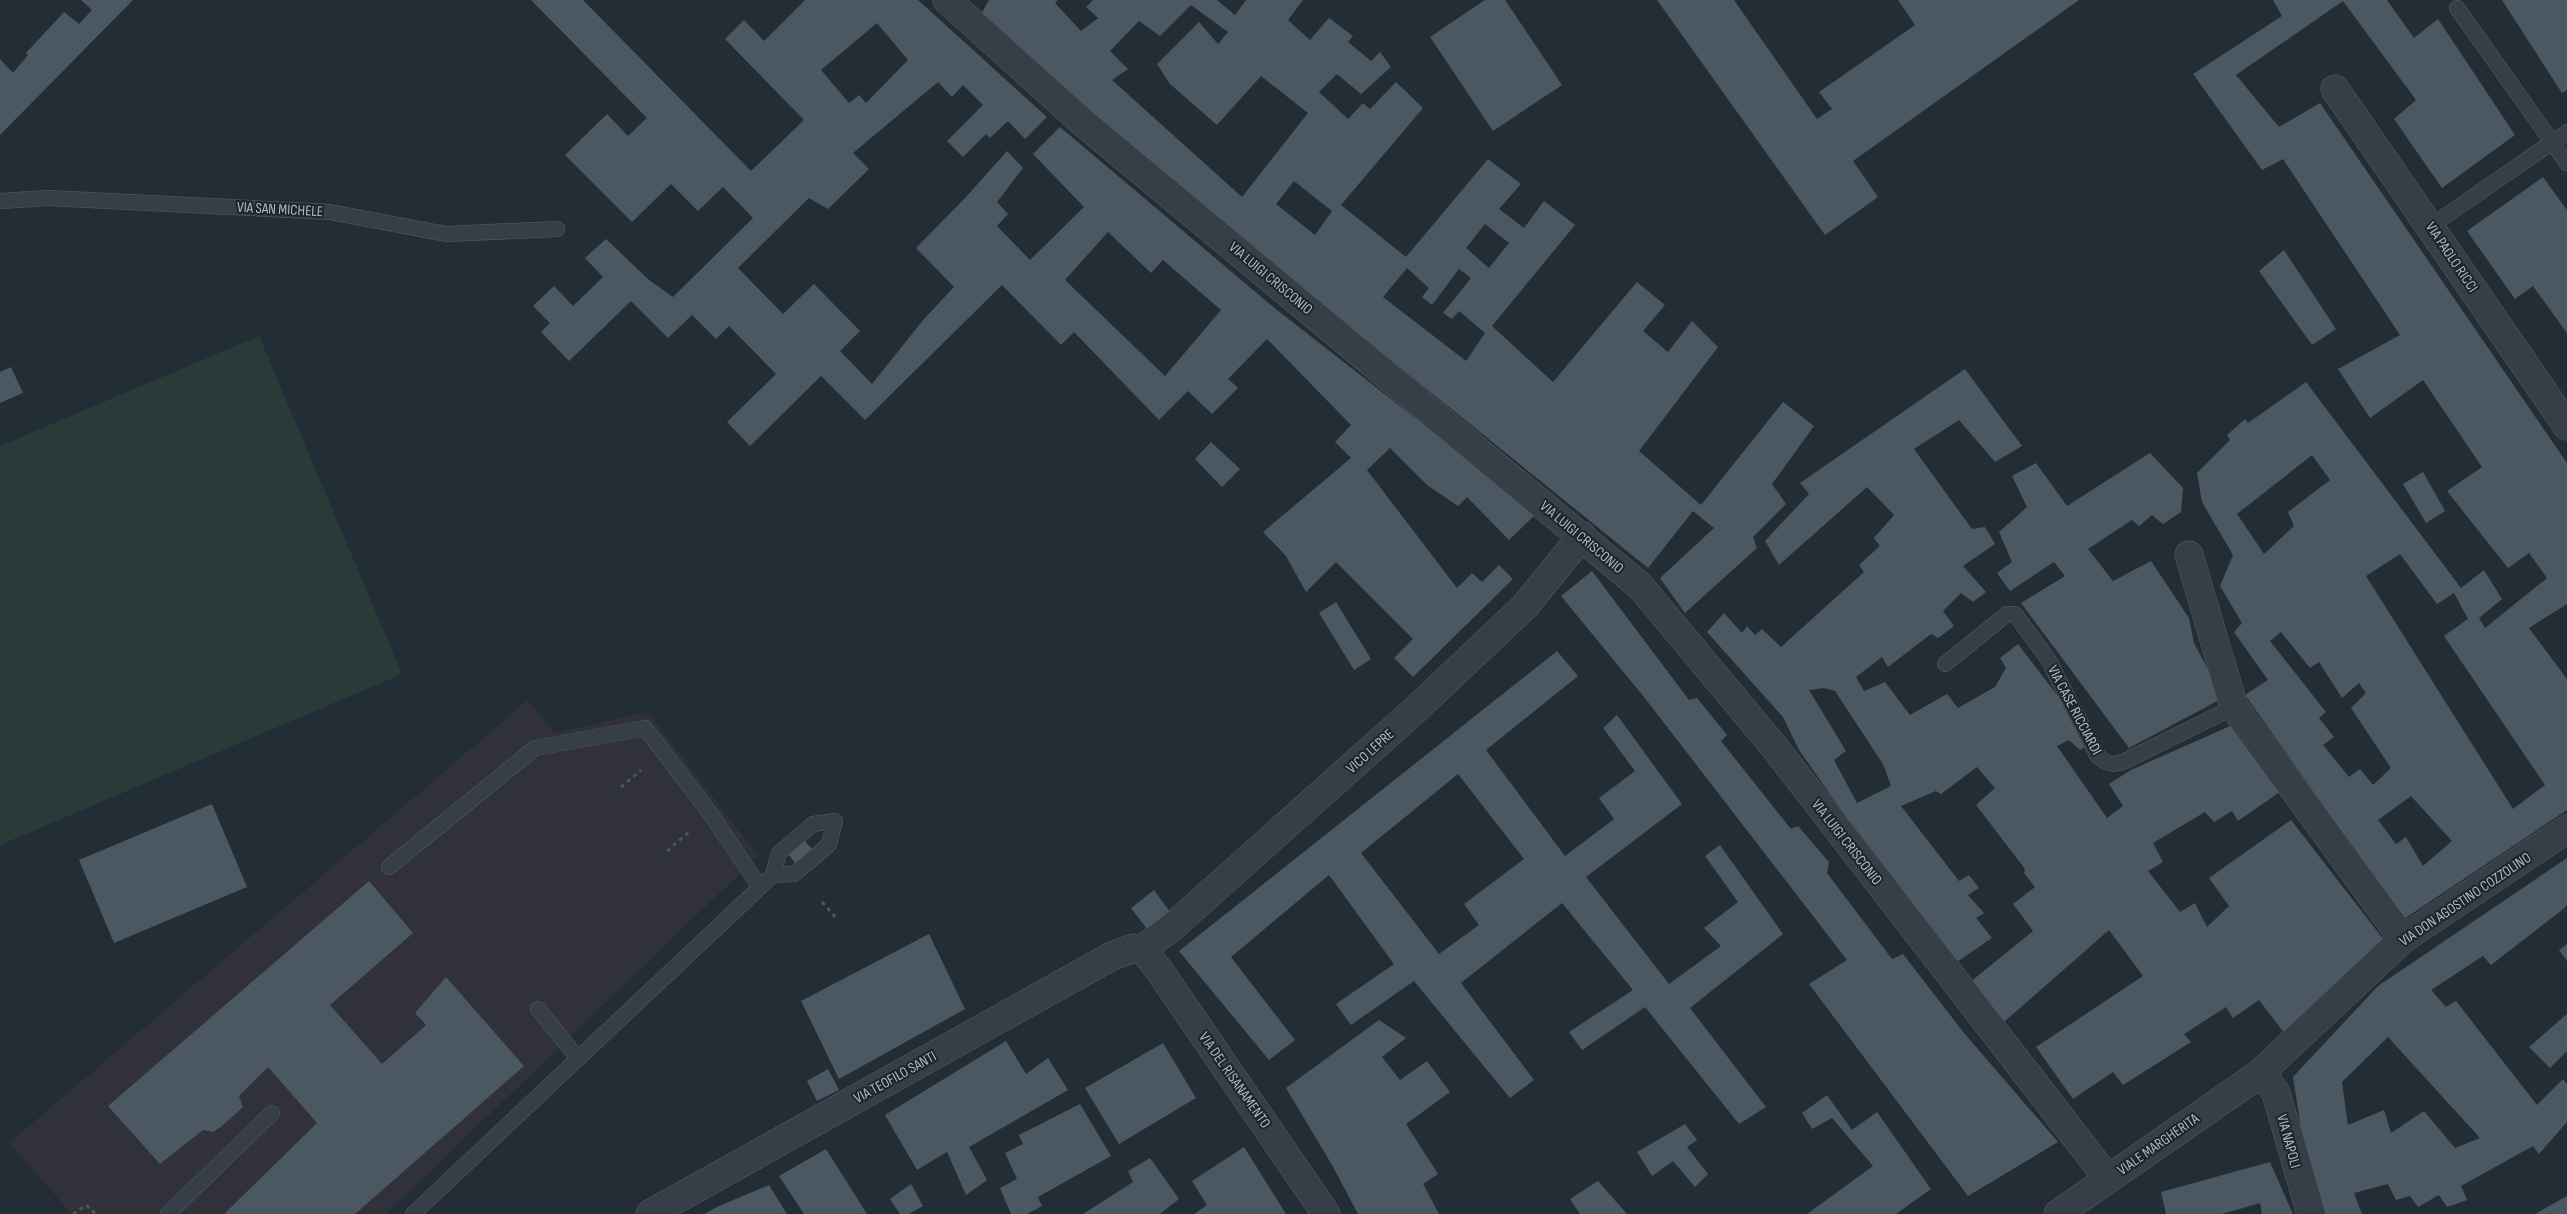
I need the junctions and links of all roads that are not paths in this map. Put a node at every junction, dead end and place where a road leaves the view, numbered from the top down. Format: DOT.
graph roads {
  1 [pos="947,0"];
  2 [pos="2457,8"];
  3 [pos="2335,89"];
  4 [pos="2567,132"];
  5 [pos="2552,142"];
  6 [pos="2567,162"];
  7 [pos="0,201"];
  8 [pos="2431,226"];
  9 [pos="557,229"];
  10 [pos="2567,426"];
  11 [pos="1582,536"];
  12 [pos="2189,555"];
  13 [pos="1945,664"];
  14 [pos="2234,707"];
  15 [pos="2567,829"];
  16 [pos="390,868"];
  17 [pos="773,876"];
  18 [pos="760,887"];
  19 [pos="2404,939"];
  20 [pos="1142,949"];
  21 [pos="538,1009"];
  22 [pos="577,1057"];
  23 [pos="2258,1075"];
  24 [pos="272,1113"];
  25 [pos="2108,1178"];
  26 [pos="168,1214"];
  27 [pos="413,1214"];
  28 [pos="650,1214"];
  29 [pos="1326,1214"];
  30 [pos="2058,1214"];
  31 [pos="2311,1214"];
  1 -- 11 [label="street, VIA LUIGI CRISCONIO"];
  2 -- 5 [label="lane"];
  3 -- 8 [label="street, VIA PAOLO RICCI"];
  4 -- 5 [label="lane"];
  5 -- 6 [label="lane"];
  5 -- 8 [label="lane"];
  7 -- 9 [label="lane, VIA SAN MICHELE"];
  8 -- 10 [label="street, VIA PAOLO RICCI"];
  11 -- 20 [label="street, VICO LEPRE"];
  11 -- 25 [label="street, VIA LUIGI CRISCONIO"];
  12 -- 14 [label="street"];
  13 -- 14 [label="lane, VIA CASE RICCIARDI"];
  14 -- 19 [label="street"];
  15 -- 19 [label="street, VIA DON AGOSTINO COZZOLINO"];
  16 -- 18 [label="lane"];
  17 -- 18 [label="lane"];
  18 -- 22 [label="lane"];
  19 -- 23 [label="street, VIA DON AGOSTINO COZZOLINO"];
  20 -- 28 [label="street, VIA TEOFILO SANTI"];
  20 -- 29 [label="street, VIA DEL RISANAMENTO"];
  21 -- 22 [label="lane"];
  22 -- 27 [label="lane"];
  23 -- 25 [label="street, VIALE MARGHERITA"];
  23 -- 31 [label="street, VIA NAPOLI"];
  24 -- 26 [label="lane"];
  25 -- 30 [label="street, VIALE MARGHERITA"];
}
